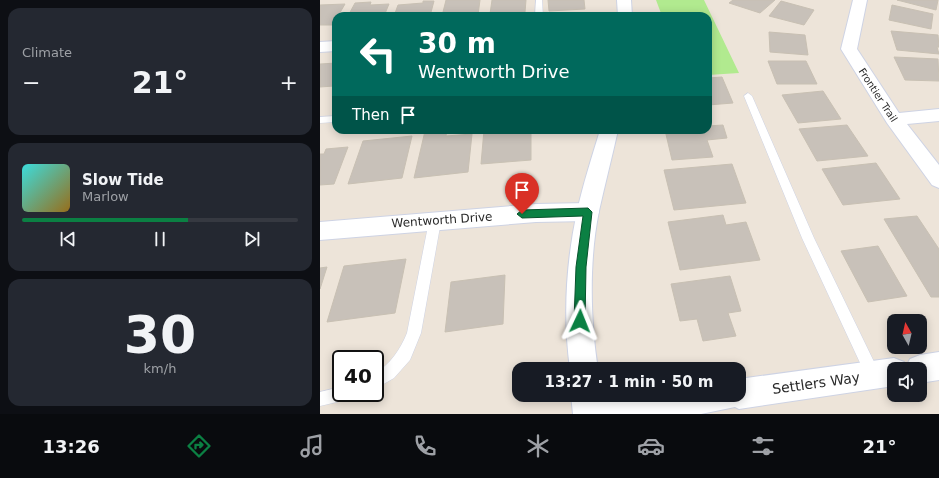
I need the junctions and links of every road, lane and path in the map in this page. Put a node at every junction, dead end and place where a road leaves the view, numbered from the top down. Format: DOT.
graph roads {
  1 [pos="539,0"];
  2 [pos="624,0"];
  3 [pos="860,0"];
  4 [pos="539,12"];
  5 [pos="625,12"];
  6 [pos="332,46"];
  7 [pos="320,48"];
  8 [pos="748,96"];
  9 [pos="939,115"];
  10 [pos="332,119"];
  11 [pos="894,119"];
  12 [pos="320,120"];
  13 [pos="608,134"];
  14 [pos="939,180"];
  15 [pos="588,212"];
  16 [pos="435,221"];
  17 [pos="320,231"];
  18 [pos="583,362"];
  19 [pos="939,366"];
  20 [pos="927,368"];
  21 [pos="884,374"];
  22 [pos="384,376"];
  23 [pos="746,393"];
  24 [pos="332,397"];
  25 [pos="320,399"];
  26 [pos="587,402"];
  27 [pos="681,402"];
  28 [pos="588,414"];
  29 [pos="599,414"];
  1 -- 4 [label="lane"];
  2 -- 5 [label="street"];
  3 -- 11 [label="street, Frontier Trail"];
  6 -- 7 [label="street"];
  8 -- 21 [label="lane"];
  9 -- 11 [label="street"];
  10 -- 12 [label="lane"];
  11 -- 14 [label="street, Frontier Trail"];
  13 -- 15 [label="street"];
  15 -- 16 [label="street, Wentworth Drive"];
  15 -- 18 [label="street"];
  16 -- 17 [label="street, Wentworth Drive"];
  16 -- 22 [label="lane"];
  19 -- 20 [label="street"];
  21 -- 23 [label="street, Settlers Way"];
  24 -- 25 [label="lane"];
  26 -- 28 [label="street"];
  27 -- 29 [label="street"];
}
